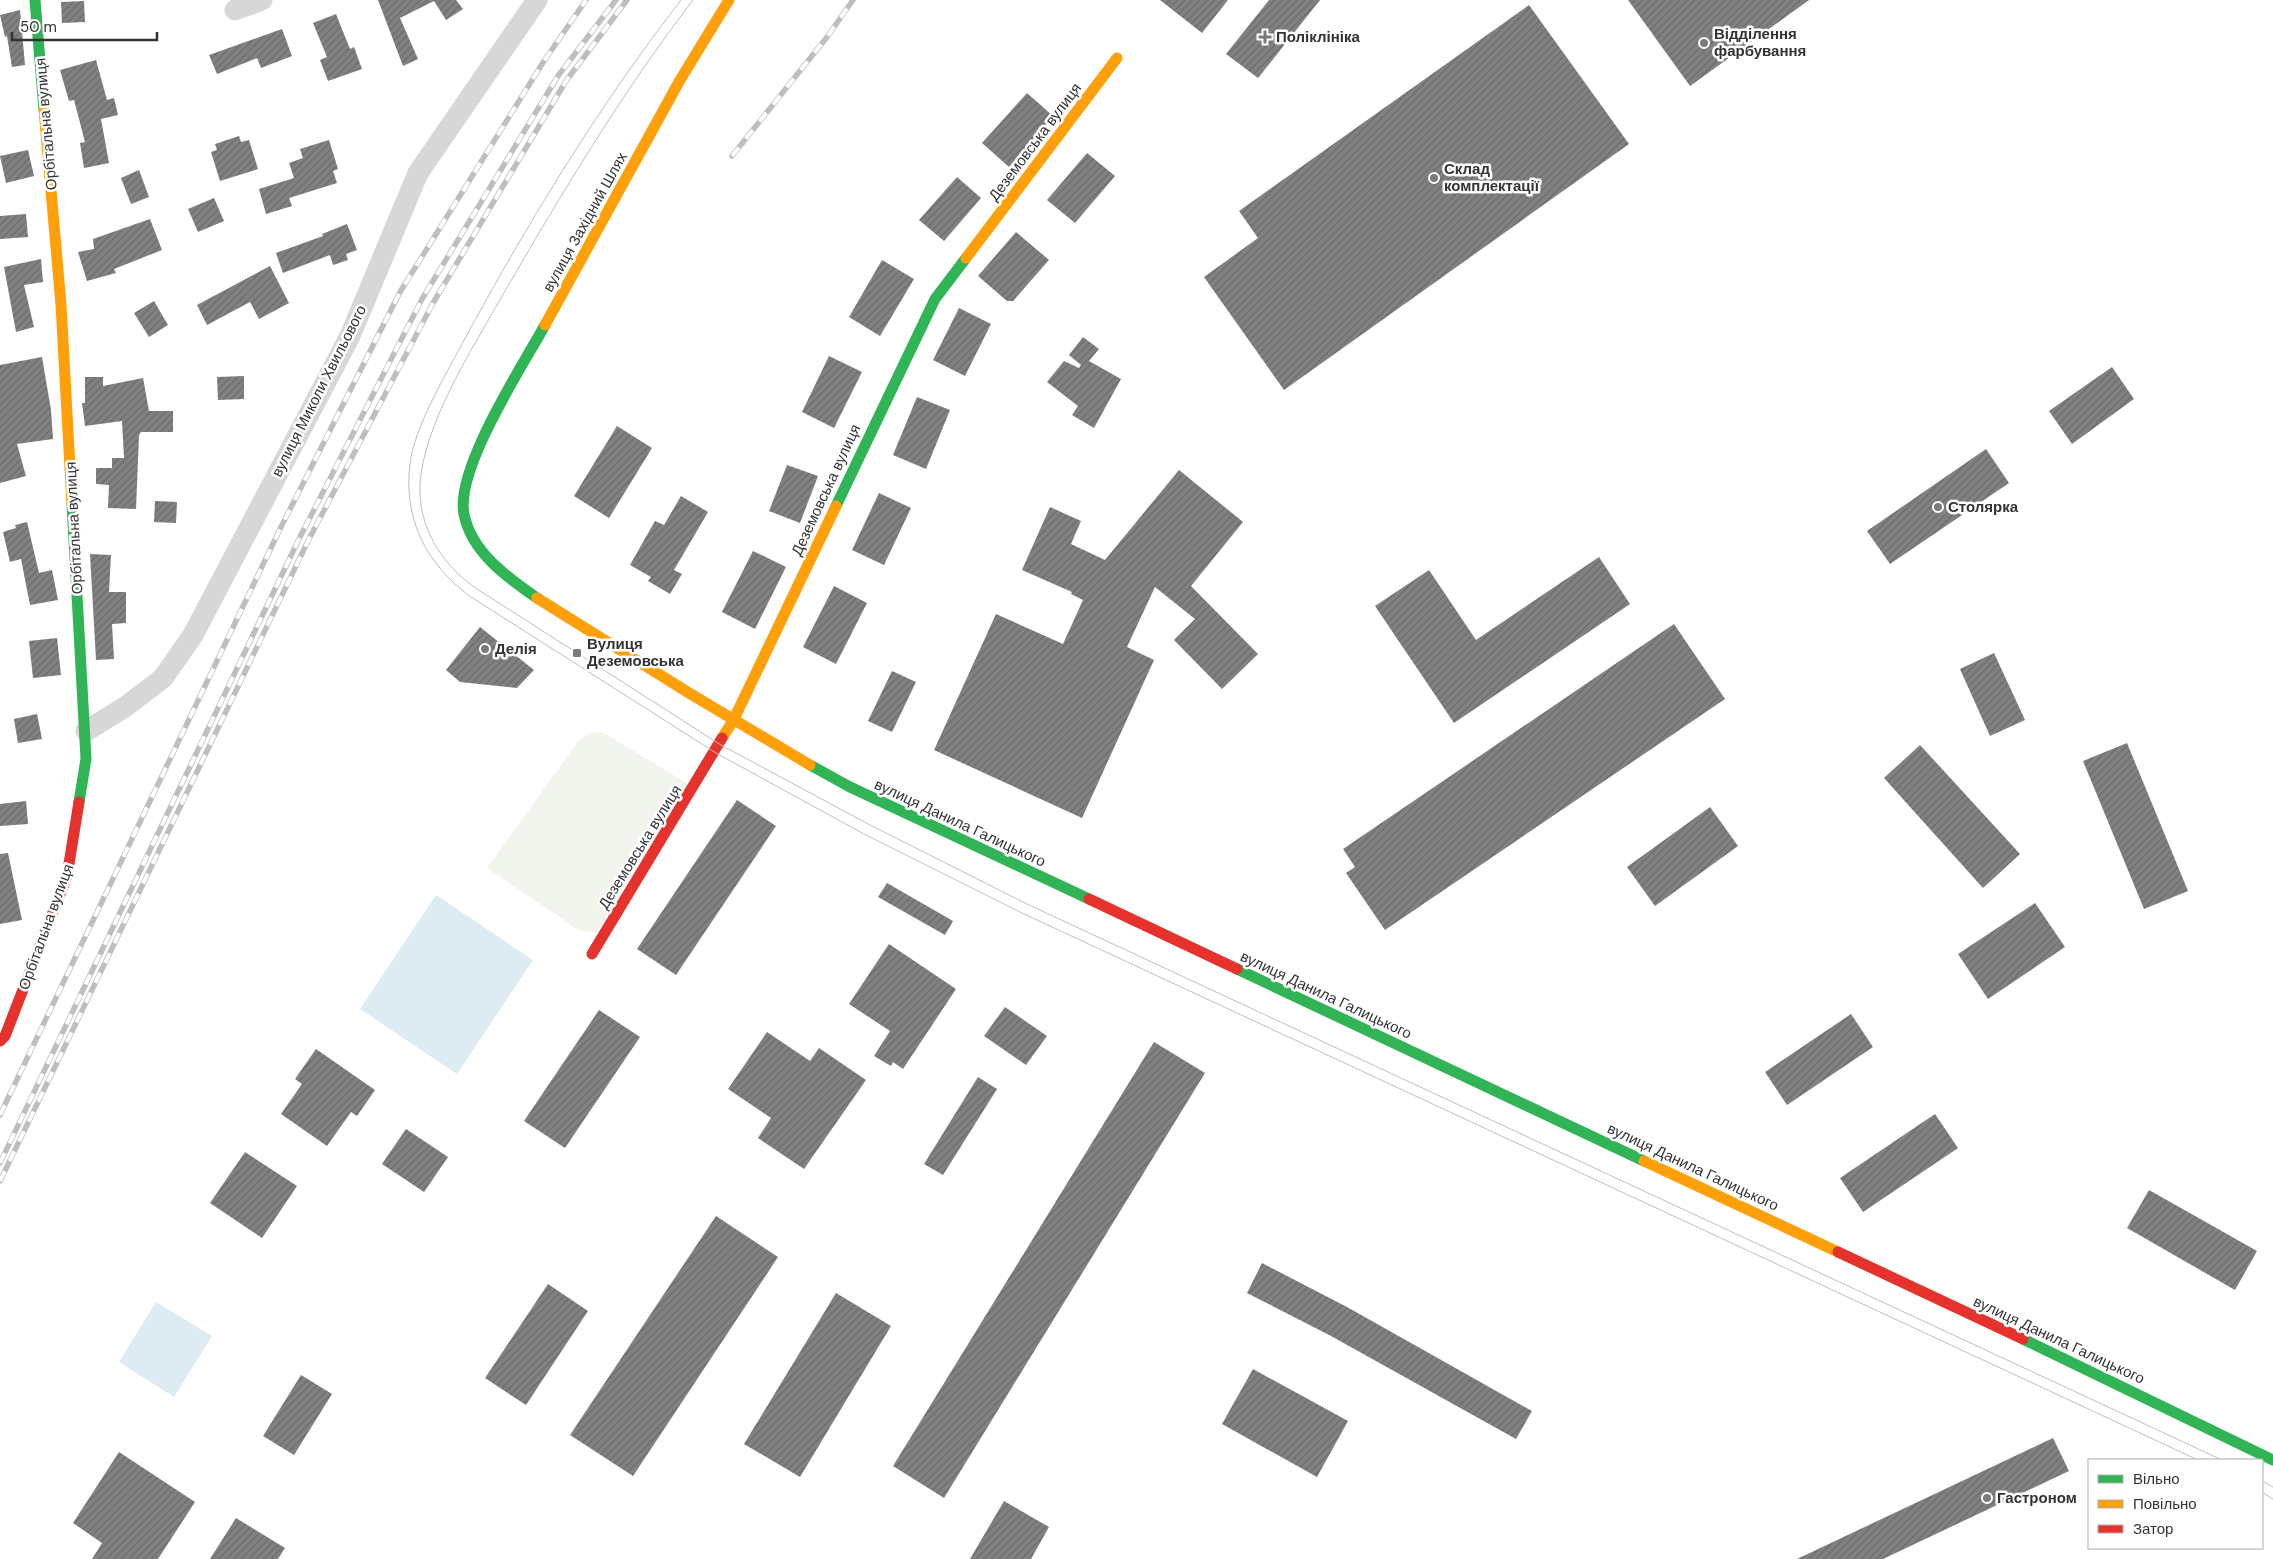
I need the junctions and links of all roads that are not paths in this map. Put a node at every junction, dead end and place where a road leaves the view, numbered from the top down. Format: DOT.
graph roads {
  1 [pos="35,0"];
  2 [pos="262,0"];
  3 [pos="537,0"];
  4 [pos="729,0"];
  5 [pos="235,10"];
  6 [pos="1116,58"];
  7 [pos="472,461"];
  8 [pos="733,721"];
  9 [pos="86,731"];
  10 [pos="592,954"];
  11 [pos="0,1042"];
  12 [pos="2273,1460"];
  1 -- 9 [label="street, Орбітальна вулиця"];
  2 -- 5 [label="street"];
  3 -- 9 [label="street, вулиця Миколи Хвильового"];
  4 -- 7 [label="street, вулиця Західний Шлях"];
  6 -- 8 [label="street, Деземовська вулиця"];
  7 -- 8 [label="street, вулиця Данила Галицького"];
  8 -- 10 [label="street, Деземовська вулиця"];
  8 -- 12 [label="street, вулиця Данила Галицького"];
  9 -- 11 [label="street, Орбітальна вулиця"];
}
